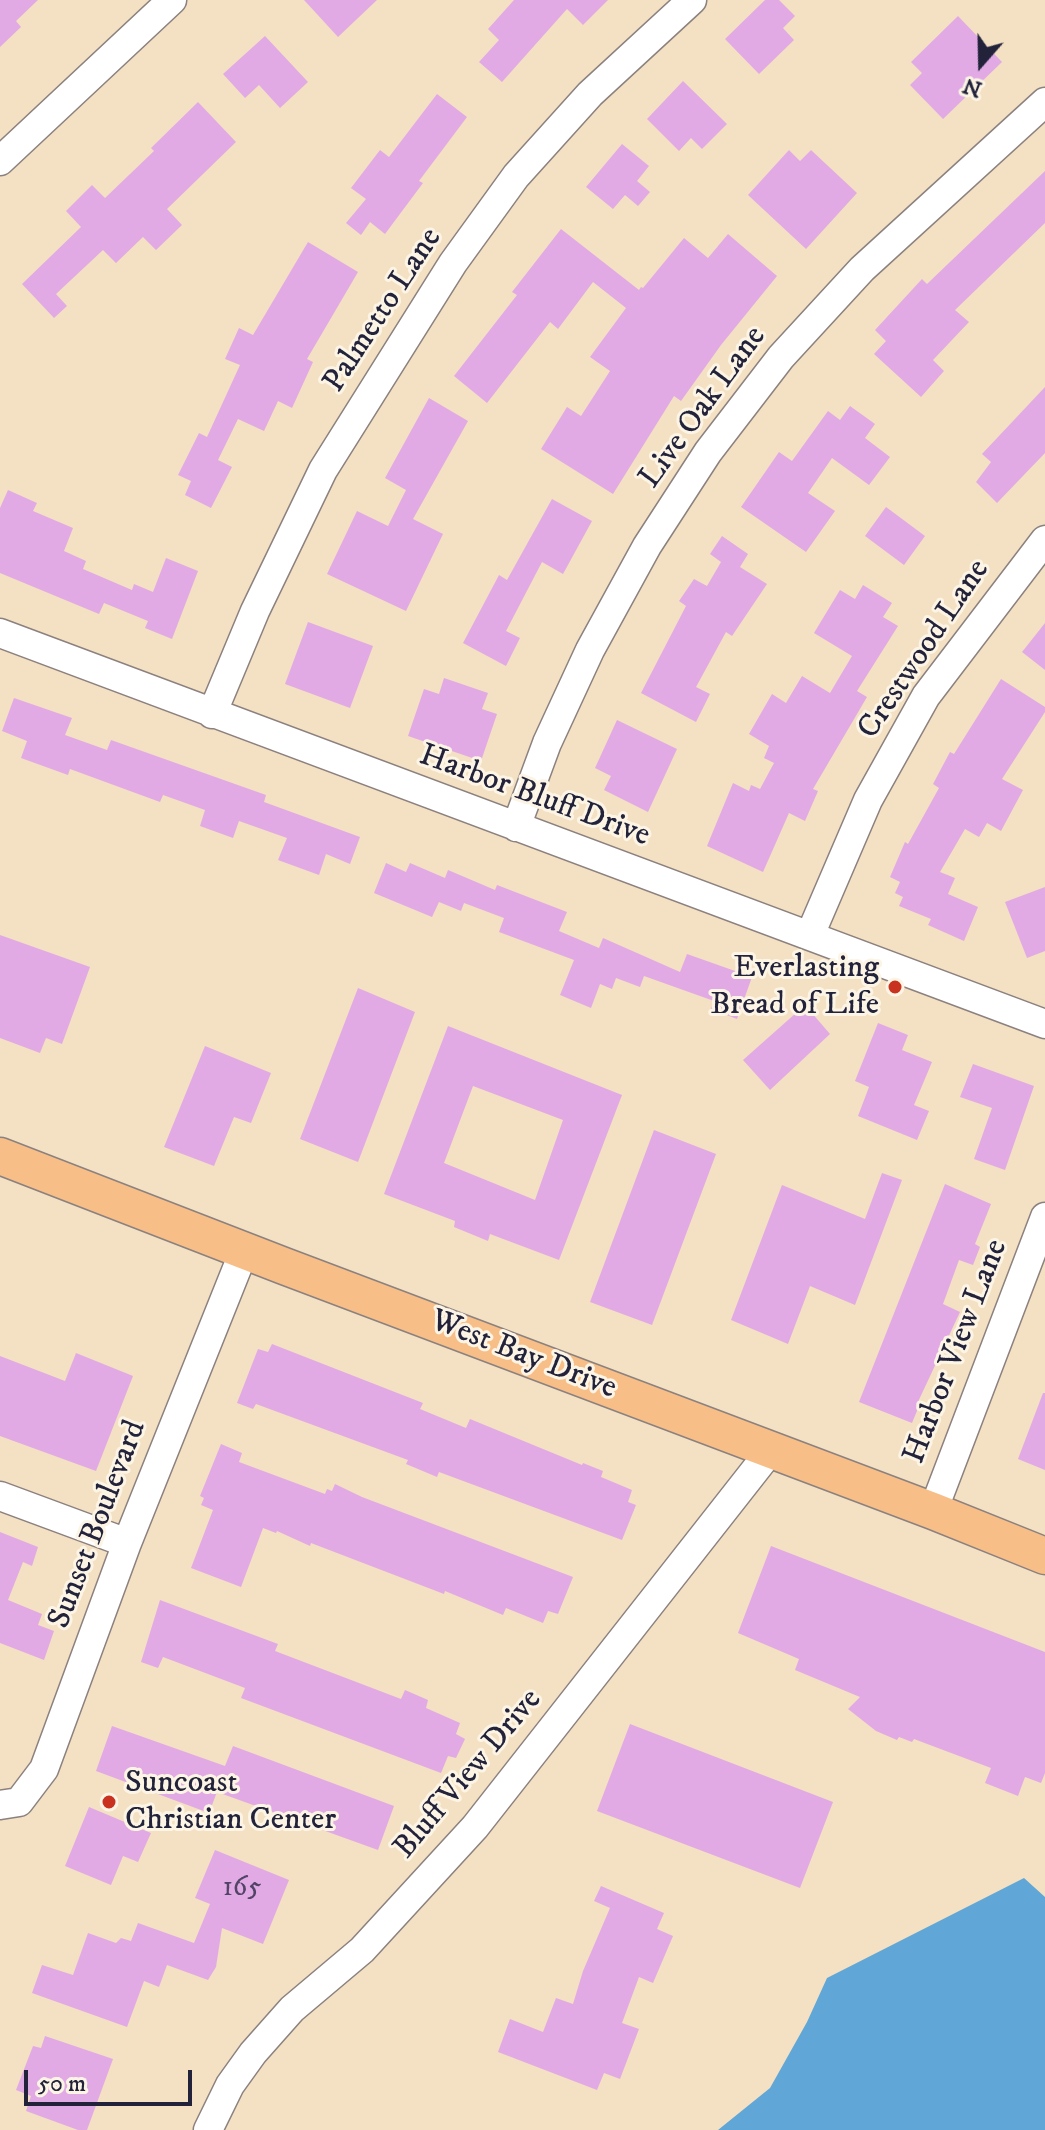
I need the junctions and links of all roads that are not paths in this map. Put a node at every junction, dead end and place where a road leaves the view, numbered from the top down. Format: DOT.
graph roads {
  1 [pos="172,0"];
  2 [pos="692,0"];
  3 [pos="1045,102"];
  4 [pos="0,161"];
  5 [pos="1045,540"];
  6 [pos="0,633"];
  7 [pos="212,714"];
  8 [pos="516,827"];
  9 [pos="810,935"];
  10 [pos="1045,1024"];
  11 [pos="0,1156"];
  12 [pos="1045,1217"];
  13 [pos="244,1251"];
  14 [pos="771,1450"];
  15 [pos="0,1496"];
  16 [pos="933,1511"];
  17 [pos="127,1543"];
  18 [pos="1045,1556"];
  19 [pos="0,1805"];
  20 [pos="208,2130"];
  1 -- 4 [label="street"];
  2 -- 7 [label="street, Palmetto Lane"];
  3 -- 8 [label="street, Live Oak Lane"];
  5 -- 9 [label="street, Crestwood Lane"];
  6 -- 7 [label="street, Harbor Bluff Drive"];
  7 -- 8 [label="street, Harbor Bluff Drive"];
  8 -- 9 [label="street, Harbor Bluff Drive"];
  9 -- 10 [label="street, Harbor Bluff Drive"];
  11 -- 13 [label="main road, West Bay Drive"];
  12 -- 16 [label="street, Harbor View Lane"];
  13 -- 14 [label="main road, West Bay Drive"];
  13 -- 17 [label="street, Sunset Boulevard"];
  14 -- 16 [label="main road, West Bay Drive"];
  14 -- 20 [label="street, Bluff View Drive"];
  15 -- 17 [label="street"];
  16 -- 18 [label="main road, West Bay Drive"];
  17 -- 19 [label="street, Sunset Boulevard"];
}
